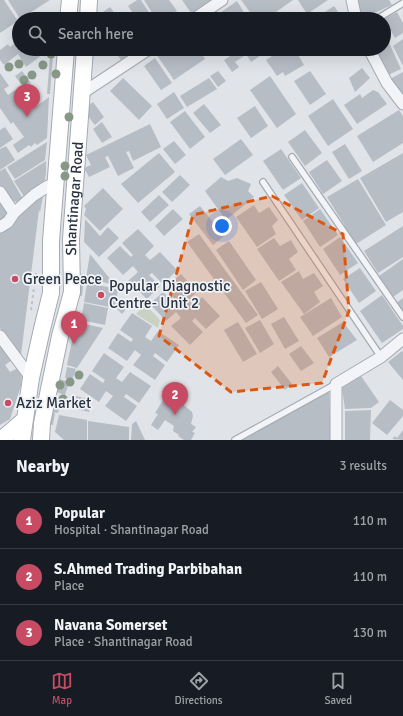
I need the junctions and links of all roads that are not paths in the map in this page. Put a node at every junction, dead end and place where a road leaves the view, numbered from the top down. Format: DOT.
graph roads {
  1 [pos="70,0"];
  2 [pos="89,0"];
  3 [pos="222,0"];
  4 [pos="352,0"];
  5 [pos="403,3"];
  6 [pos="69,12"];
  7 [pos="88,12"];
  8 [pos="204,12"];
  9 [pos="355,12"];
  10 [pos="388,12"];
  11 [pos="66,56"];
  12 [pos="84,56"];
  13 [pos="138,56"];
  14 [pos="373,56"];
  15 [pos="64,92"];
  16 [pos="81,94"];
  17 [pos="403,104"];
  18 [pos="292,157"];
  19 [pos="263,182"];
  20 [pos="56,188"];
  21 [pos="0,193"];
  22 [pos="14,213"];
  23 [pos="0,227"];
  24 [pos="403,317"];
  25 [pos="0,336"];
  26 [pos="403,339"];
  27 [pos="381,357"];
  28 [pos="31,378"];
  29 [pos="336,384"];
  30 [pos="24,420"];
  31 [pos="42,423"];
  32 [pos="0,440"];
  33 [pos="22,440"];
  34 [pos="41,440"];
  35 [pos="53,440"];
  36 [pos="235,440"];
  37 [pos="336,440"];
  1 -- 6 [label="main road"];
  2 -- 7 [label="main road"];
  3 -- 8 [label="street"];
  4 -- 9 [label="street"];
  5 -- 10 [label="lane"];
  11 -- 15 [label="main road, Shantinagar Road"];
  12 -- 16 [label="main road, Shantinagar Road"];
  13 -- 16 [label="street"];
  14 -- 17 [label="street"];
  15 -- 16 [label="main road"];
  15 -- 20 [label="main road, Shantinagar Road"];
  16 -- 31 [label="main road, Shantinagar Road"];
  18 -- 24 [label="lane"];
  19 -- 27 [label="lane"];
  20 -- 22 [label="street"];
  20 -- 28 [label="main road, Shantinagar Road"];
  21 -- 22 [label="street"];
  22 -- 23 [label="street"];
  25 -- 28 [label="street"];
  26 -- 27 [label="street"];
  27 -- 29 [label="street"];
  28 -- 30 [label="main road, Shantinagar Road"];
  29 -- 36 [label="lane"];
  29 -- 37 [label="street"];
  30 -- 32 [label="main road"];
  30 -- 33 [label="main road, Shantinagar Road"];
  31 -- 34 [label="main road, Shantinagar Road"];
  31 -- 35 [label="main road"];
}
